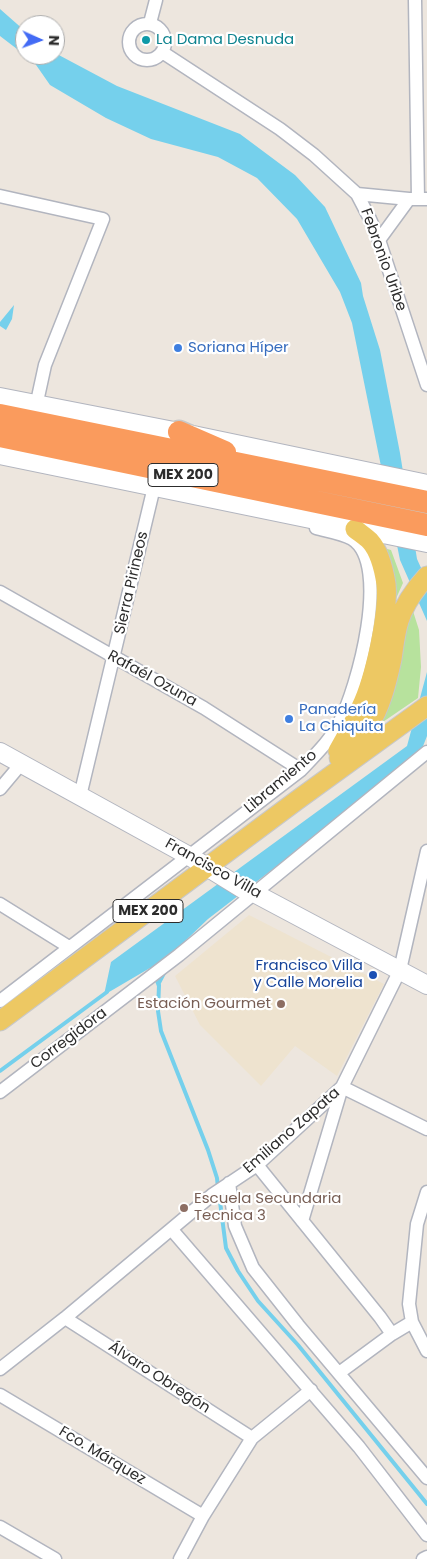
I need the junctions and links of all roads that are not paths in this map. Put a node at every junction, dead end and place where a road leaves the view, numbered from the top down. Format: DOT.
graph roads {
  1 [pos="156,0"];
  2 [pos="415,0"];
  3 [pos="150,23"];
  4 [pos="162,52"];
  5 [pos="357,194"];
  6 [pos="0,196"];
  7 [pos="418,199"];
  8 [pos="379,240"];
  9 [pos="427,385"];
  10 [pos="0,397"];
  11 [pos="0,415"];
  12 [pos="30,432"];
  13 [pos="179,432"];
  14 [pos="0,436"];
  15 [pos="0,454"];
  16 [pos="265,470"];
  17 [pos="154,487"];
  18 [pos="424,492"];
  19 [pos="365,501"];
  20 [pos="248,506"];
  21 [pos="425,534"];
  22 [pos="427,576"];
  23 [pos="0,592"];
  24 [pos="114,658"];
  25 [pos="427,706"];
  26 [pos="0,752"];
  27 [pos="427,752"];
  28 [pos="21,764"];
  29 [pos="331,766"];
  30 [pos="301,770"];
  31 [pos="0,789"];
  32 [pos="80,796"];
  33 [pos="296,801"];
  34 [pos="427,851"];
  35 [pos="189,856"];
  36 [pos="214,871"];
  37 [pos="250,892"];
  38 [pos="0,904"];
  39 [pos="69,947"];
  40 [pos="400,970"];
  41 [pos="427,985"];
  42 [pos="6,1003"];
  43 [pos="0,1021"];
  44 [pos="342,1087"];
  45 [pos="0,1092"];
  46 [pos="427,1129"];
  47 [pos="257,1165"];
  48 [pos="221,1188"];
  49 [pos="427,1192"];
  50 [pos="302,1221"];
  51 [pos="172,1230"];
  52 [pos="65,1318"];
  53 [pos="412,1322"];
  54 [pos="392,1334"];
  55 [pos="427,1351"];
  56 [pos="0,1369"];
  57 [pos="340,1373"];
  58 [pos="311,1390"];
  59 [pos="0,1395"];
  60 [pos="252,1438"];
  61 [pos="427,1478"];
  62 [pos="203,1516"];
  63 [pos="0,1528"];
  64 [pos="427,1535"];
  65 [pos="427,1557"];
  66 [pos="55,1559"];
  67 [pos="180,1559"];
  68 [pos="424,1559"];
  1 -- 3 [label="street"];
  2 -- 7 [label="street"];
  3 -- 4 [label="street"];
  3 -- 4 [label="street"];
  4 -- 5 [label="street, Febronio Uribe"];
  5 -- 7 [label="street"];
  5 -- 8 [label="street, Febronio Uribe"];
  6 -- 12 [label="street"];
  7 -- 8 [label="street"];
  8 -- 9 [label="street, Febronio Uribe"];
  10 -- 12 [label="street"];
  11 -- 12 [label="highway, MEX 200"];
  12 -- 13 [label="street"];
  12 -- 14 [label="highway, MEX 200"];
  12 -- 15 [label="street"];
  12 -- 16 [label="highway, MEX 200"];
  12 -- 17 [label="street"];
  12 -- 19 [label="highway, MEX 200"];
  13 -- 16 [label="highway"];
  13 -- 19 [label="street"];
  16 -- 19 [label="highway, MEX 200"];
  17 -- 20 [label="street"];
  17 -- 24 [label="street, Sierra Pirineos"];
  18 -- 19 [label="highway, MEX 200"];
  19 -- 20 [label="street"];
  19 -- 21 [label="highway, MEX 200"];
  19 -- 21 [label="street"];
  19 -- 29 [label="main road"];
  20 -- 30 [label="street, Libramiento"];
  22 -- 29 [label="main road, MEX 200"];
  23 -- 24 [label="street, Rafaél Ozuna"];
  24 -- 30 [label="street, Rafaél Ozuna"];
  24 -- 32 [label="street, Sierra Pirineos"];
  25 -- 33 [label="main road, MEX 200"];
  26 -- 28 [label="street, Francisco Villa"];
  27 -- 37 [label="street, Corregidora"];
  28 -- 31 [label="street"];
  28 -- 32 [label="street, Francisco Villa"];
  29 -- 33 [label="main road, MEX 200"];
  30 -- 35 [label="street, Libramiento"];
  32 -- 35 [label="street, Francisco Villa"];
  33 -- 36 [label="main road, MEX 200"];
  34 -- 40 [label="street, Emiliano Zapata"];
  35 -- 36 [label="street, Francisco Villa"];
  35 -- 39 [label="street, Libramiento"];
  36 -- 37 [label="street, Francisco Villa"];
  36 -- 42 [label="main road, MEX 200"];
  37 -- 40 [label="street, Francisco Villa"];
  37 -- 45 [label="street, Corregidora"];
  38 -- 39 [label="street"];
  39 -- 42 [label="street, Libramiento"];
  40 -- 41 [label="street, Francisco Villa"];
  40 -- 44 [label="street, Emiliano Zapata"];
  42 -- 43 [label="main road, MEX 200"];
  44 -- 46 [label="street"];
  44 -- 47 [label="street, Emiliano Zapata"];
  44 -- 50 [label="street"];
  47 -- 48 [label="street, Emiliano Zapata"];
  47 -- 50 [label="street"];
  48 -- 51 [label="street, Emiliano Zapata"];
  48 -- 57 [label="street"];
  49 -- 53 [label="street"];
  50 -- 54 [label="street"];
  51 -- 52 [label="street, Emiliano Zapata"];
  51 -- 58 [label="street"];
  52 -- 56 [label="street, Emiliano Zapata"];
  52 -- 60 [label="street, Álvaro Obregón"];
  53 -- 54 [label="street"];
  53 -- 55 [label="street"];
  54 -- 57 [label="street"];
  57 -- 61 [label="street"];
  58 -- 60 [label="street"];
  58 -- 64 [label="street"];
  59 -- 62 [label="street, Fco. Márquez"];
  60 -- 62 [label="street"];
  62 -- 67 [label="street"];
  63 -- 66 [label="street"];
  65 -- 68 [label="street"];
}
